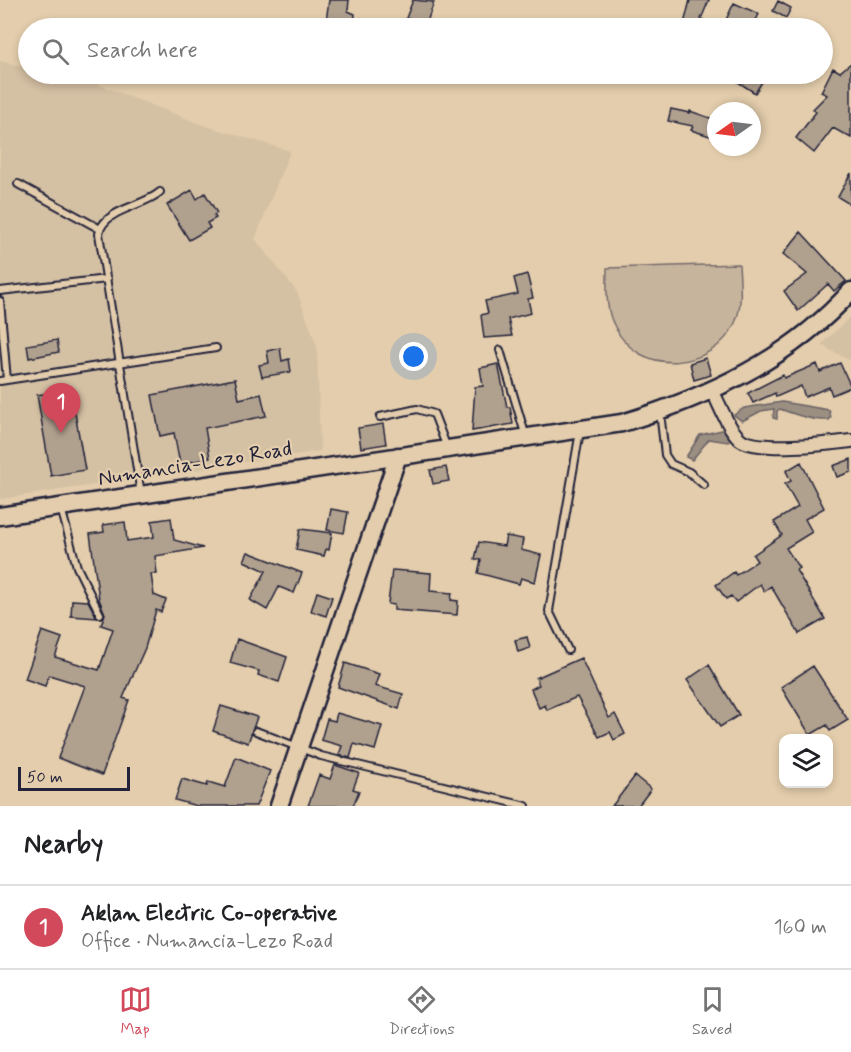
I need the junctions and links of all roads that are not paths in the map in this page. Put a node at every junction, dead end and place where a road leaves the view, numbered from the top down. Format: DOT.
graph roads {
  1 [pos="18,184"];
  2 [pos="160,192"];
  3 [pos="100,229"];
  4 [pos="107,279"];
  5 [pos="0,291"];
  6 [pos="851,291"];
  7 [pos="0,301"];
  8 [pos="216,348"];
  9 [pos="500,350"];
  10 [pos="120,364"];
  11 [pos="4,380"];
  12 [pos="712,390"];
  13 [pos="660,411"];
  14 [pos="380,417"];
  15 [pos="580,430"];
  16 [pos="526,438"];
  17 [pos="851,441"];
  18 [pos="447,449"];
  19 [pos="398,456"];
  20 [pos="704,485"];
  21 [pos="142,495"];
  22 [pos="60,507"];
  23 [pos="0,516"];
  24 [pos="100,614"];
  25 [pos="568,650"];
  26 [pos="256,730"];
  27 [pos="299,748"];
  28 [pos="279,806"];
  29 [pos="526,806"];
  1 -- 3 [label="lane"];
  2 -- 3 [label="lane"];
  3 -- 4 [label="lane"];
  4 -- 5 [label="lane"];
  4 -- 10 [label="lane"];
  6 -- 12 [label="main road, Numancia-Lezo Road"];
  7 -- 11 [label="lane"];
  8 -- 10 [label="lane"];
  9 -- 16 [label="lane"];
  10 -- 11 [label="lane"];
  10 -- 21 [label="lane"];
  12 -- 13 [label="main road, Numancia-Lezo Road"];
  12 -- 17 [label="street"];
  13 -- 15 [label="main road, Numancia-Lezo Road"];
  13 -- 20 [label="lane"];
  14 -- 18 [label="lane"];
  15 -- 16 [label="main road, Numancia-Lezo Road"];
  15 -- 25 [label="lane"];
  16 -- 18 [label="main road, Numancia-Lezo Road"];
  18 -- 19 [label="main road, Numancia-Lezo Road"];
  19 -- 21 [label="main road, Numancia-Lezo Road"];
  19 -- 27 [label="main road"];
  21 -- 22 [label="main road, Numancia-Lezo Road"];
  22 -- 23 [label="main road, Numancia-Lezo Road"];
  22 -- 24 [label="lane"];
  26 -- 27 [label="lane"];
  27 -- 28 [label="main road"];
  27 -- 29 [label="lane"];
}
